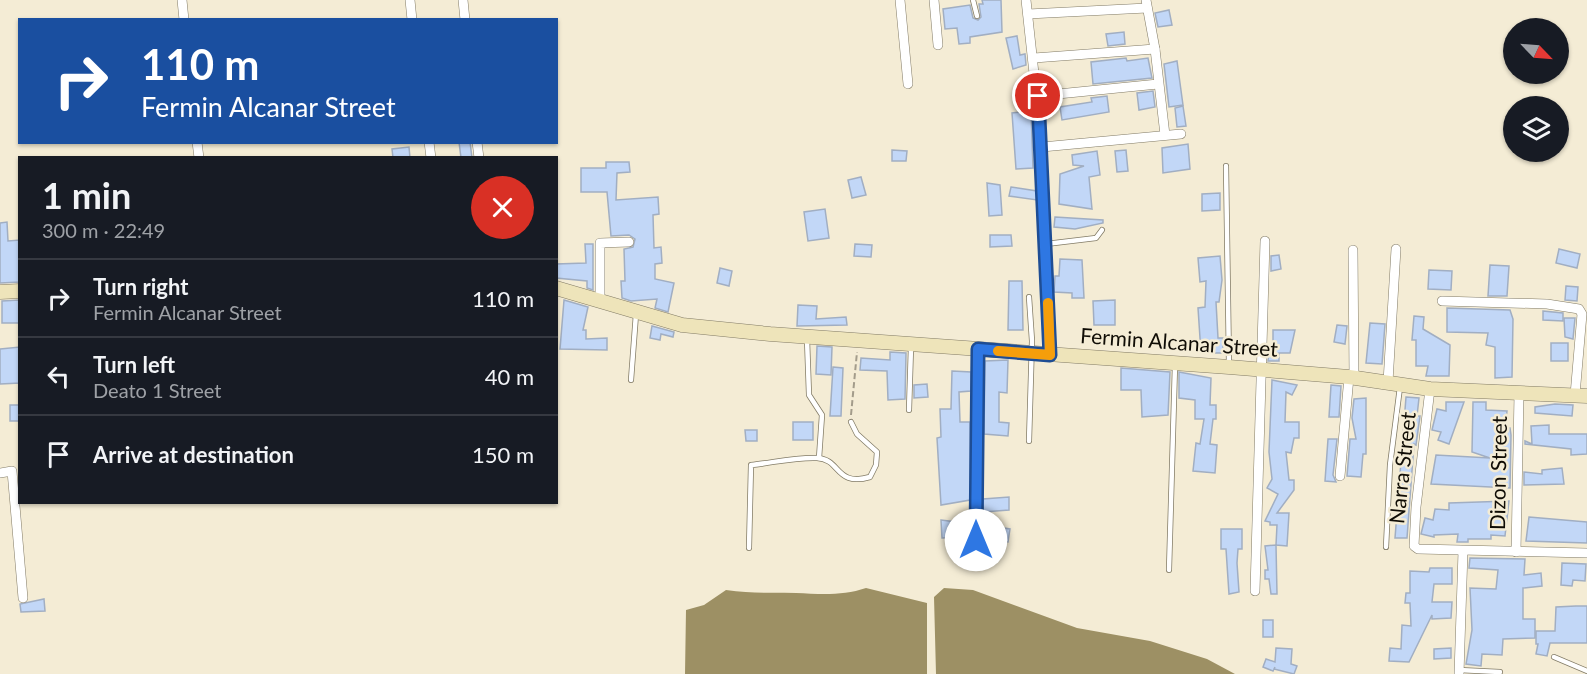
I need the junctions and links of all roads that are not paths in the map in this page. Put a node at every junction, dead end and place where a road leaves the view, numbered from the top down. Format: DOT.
graph roads {
  1 [pos="182,0"];
  2 [pos="410,0"];
  3 [pos="463,0"];
  4 [pos="900,0"];
  5 [pos="934,0"];
  6 [pos="973,0"];
  7 [pos="1026,0"];
  8 [pos="1071,0"];
  9 [pos="1146,4"];
  10 [pos="1110,5"];
  11 [pos="1072,11"];
  12 [pos="1028,14"];
  13 [pos="977,16"];
  14 [pos="184,18"];
  15 [pos="412,18"];
  16 [pos="465,18"];
  17 [pos="938,45"];
  18 [pos="1155,49"];
  19 [pos="1034,58"];
  20 [pos="908,84"];
  21 [pos="1158,84"];
  22 [pos="1038,96"];
  23 [pos="1181,134"];
  24 [pos="1165,135"];
  25 [pos="1042,147"];
  26 [pos="1226,166"];
  27 [pos="1102,230"];
  28 [pos="1265,241"];
  29 [pos="629,242"];
  30 [pos="1046,244"];
  31 [pos="1396,249"];
  32 [pos="1353,250"];
  33 [pos="558,289"];
  34 [pos="18,291"];
  35 [pos="0,292"];
  36 [pos="1029,297"];
  37 [pos="1442,301"];
  38 [pos="600,302"];
  39 [pos="636,311"];
  40 [pos="807,336"];
  41 [pos="911,344"];
  42 [pos="978,349"];
  43 [pos="1032,353"];
  44 [pos="1050,355"];
  45 [pos="1175,363"];
  46 [pos="1229,367"];
  47 [pos="1261,371"];
  48 [pos="1352,378"];
  49 [pos="630,380"];
  50 [pos="1394,383"];
  51 [pos="1430,389"];
  52 [pos="1519,394"];
  53 [pos="1581,395"];
  54 [pos="909,410"];
  55 [pos="851,422"];
  56 [pos="1029,441"];
  57 [pos="819,458"];
  58 [pos="0,473"];
  59 [pos="1340,476"];
  60 [pos="976,540"];
  61 [pos="1386,547"];
  62 [pos="749,548"];
  63 [pos="1463,551"];
  64 [pos="1516,552"];
  65 [pos="1587,553"];
  66 [pos="1169,570"];
  67 [pos="1255,591"];
  68 [pos="23,598"];
  69 [pos="1554,657"];
  70 [pos="1587,671"];
  71 [pos="1459,672"];
  72 [pos="1500,672"];
  1 -- 14 [label="street"];
  2 -- 15 [label="street"];
  3 -- 16 [label="street"];
  4 -- 20 [label="street"];
  5 -- 17 [label="street"];
  6 -- 13 [label="lane"];
  7 -- 12 [label="street"];
  8 -- 11 [label="street"];
  9 -- 10 [label="street"];
  9 -- 18 [label="street"];
  10 -- 11 [label="street"];
  11 -- 12 [label="street"];
  12 -- 19 [label="street"];
  18 -- 19 [label="street"];
  18 -- 21 [label="street"];
  19 -- 22 [label="street"];
  21 -- 22 [label="street"];
  21 -- 24 [label="street"];
  22 -- 25 [label="street"];
  23 -- 24 [label="street"];
  24 -- 25 [label="street"];
  25 -- 30 [label="street"];
  26 -- 46 [label="lane"];
  27 -- 30 [label="lane"];
  28 -- 47 [label="street"];
  29 -- 38 [label="street"];
  30 -- 44 [label="street"];
  31 -- 50 [label="street"];
  32 -- 48 [label="street"];
  33 -- 38 [label="main road, Fermin Alcanar Street"];
  34 -- 35 [label="main road"];
  36 -- 43 [label="lane"];
  37 -- 53 [label="street"];
  38 -- 39 [label="main road, Fermin Alcanar Street"];
  39 -- 40 [label="main road, Fermin Alcanar Street"];
  39 -- 49 [label="lane"];
  40 -- 41 [label="main road, Fermin Alcanar Street"];
  40 -- 57 [label="lane"];
  41 -- 42 [label="main road, Fermin Alcanar Street"];
  41 -- 54 [label="lane"];
  42 -- 43 [label="main road, Fermin Alcanar Street"];
  42 -- 60 [label="street"];
  43 -- 44 [label="main road, Fermin Alcanar Street"];
  43 -- 56 [label="lane"];
  44 -- 45 [label="main road, Fermin Alcanar Street"];
  45 -- 46 [label="main road, Fermin Alcanar Street"];
  45 -- 66 [label="lane"];
  46 -- 47 [label="main road, Fermin Alcanar Street"];
  47 -- 48 [label="main road, Fermin Alcanar Street"];
  47 -- 67 [label="street"];
  48 -- 50 [label="main road, Fermin Alcanar Street"];
  48 -- 59 [label="street"];
  50 -- 51 [label="main road, Fermin Alcanar Street"];
  50 -- 61 [label="lane"];
  51 -- 52 [label="main road, Fermin Alcanar Street"];
  51 -- 63 [label="street, Narra Street"];
  52 -- 53 [label="main road, Fermin Alcanar Street"];
  52 -- 64 [label="street, Dizon Street"];
  55 -- 57 [label="lane"];
  57 -- 62 [label="lane"];
  58 -- 68 [label="street"];
  63 -- 64 [label="street"];
  63 -- 71 [label="street"];
  64 -- 65 [label="street"];
  69 -- 70 [label="lane"];
  71 -- 72 [label="lane"];
}
